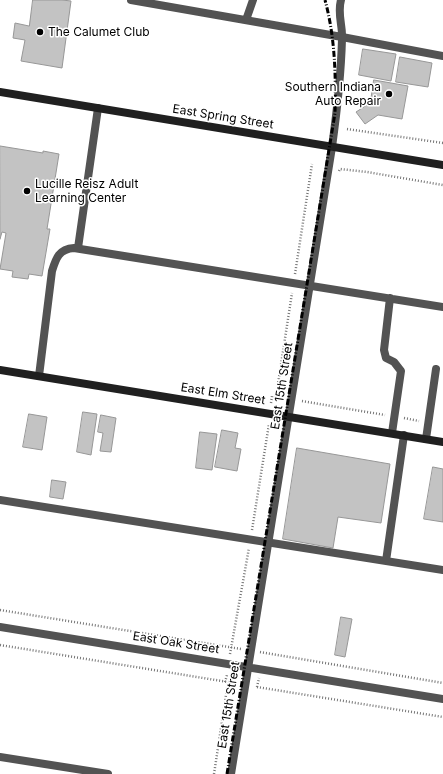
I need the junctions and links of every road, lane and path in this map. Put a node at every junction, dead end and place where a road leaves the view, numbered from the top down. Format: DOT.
graph roads {
  1 [pos="131,0"];
  2 [pos="253,0"];
  3 [pos="341,0"];
  4 [pos="246,20"];
  5 [pos="342,37"];
  6 [pos="443,56"];
  7 [pos="0,92"];
  8 [pos="98,108"];
  9 [pos="347,129"];
  10 [pos="443,143"];
  11 [pos="332,146"];
  12 [pos="443,165"];
  13 [pos="78,248"];
  14 [pos="310,285"];
  15 [pos="390,298"];
  16 [pos="443,307"];
  17 [pos="436,369"];
  18 [pos="0,370"];
  19 [pos="39,376"];
  20 [pos="289,417"];
  21 [pos="392,433"];
  22 [pos="404,435"];
  23 [pos="426,439"];
  24 [pos="443,442"];
  25 [pos="0,500"];
  26 [pos="268,543"];
  27 [pos="386,561"];
  28 [pos="443,570"];
  29 [pos="0,610"];
  30 [pos="0,627"];
  31 [pos="0,645"];
  32 [pos="250,651"];
  33 [pos="247,667"];
  34 [pos="228,682"];
  35 [pos="443,683"];
  36 [pos="244,685"];
  37 [pos="443,698"];
  38 [pos="443,717"];
  39 [pos="0,757"];
  40 [pos="108,774"];
  41 [pos="214,774"];
  42 [pos="230,774"];
  1 -- 4 [label="street"];
  2 -- 4 [label="street"];
  3 -- 5 [label="street, East 15th Street"];
  4 -- 5 [label="street"];
  5 -- 6 [label="street"];
  5 -- 11 [label="street, East 15th Street"];
  7 -- 8 [label="main road, East Spring Street"];
  8 -- 11 [label="main road, East Spring Street"];
  8 -- 13 [label="street"];
  9 -- 10 [label="path"];
  11 -- 12 [label="main road, East Spring Street"];
  11 -- 14 [label="street, East 15th Street"];
  13 -- 14 [label="street"];
  13 -- 19 [label="street"];
  14 -- 15 [label="street"];
  14 -- 20 [label="street, East 15th Street"];
  15 -- 16 [label="street"];
  15 -- 21 [label="street"];
  17 -- 23 [label="street"];
  18 -- 19 [label="main road, East Elm Street"];
  19 -- 20 [label="main road, East Elm Street"];
  20 -- 21 [label="main road, East Elm Street"];
  20 -- 26 [label="street, East 15th Street"];
  21 -- 22 [label="main road, East Elm Street"];
  22 -- 23 [label="main road, East Elm Street"];
  22 -- 27 [label="street"];
  23 -- 24 [label="main road, East Elm Street"];
  25 -- 26 [label="street"];
  26 -- 27 [label="street"];
  26 -- 32 [label="street, East 15th Street"];
  27 -- 28 [label="street"];
  29 -- 32 [label="path"];
  30 -- 33 [label="street, East Oak Street"];
  31 -- 34 [label="path"];
  32 -- 33 [label="street, East 15th Street"];
  32 -- 35 [label="path"];
  33 -- 36 [label="street, East 15th Street"];
  33 -- 37 [label="street, East Oak Street"];
  34 -- 36 [label="path"];
  34 -- 41 [label="path"];
  36 -- 38 [label="path"];
  36 -- 42 [label="street, East 15th Street"];
  39 -- 40 [label="street"];
}
